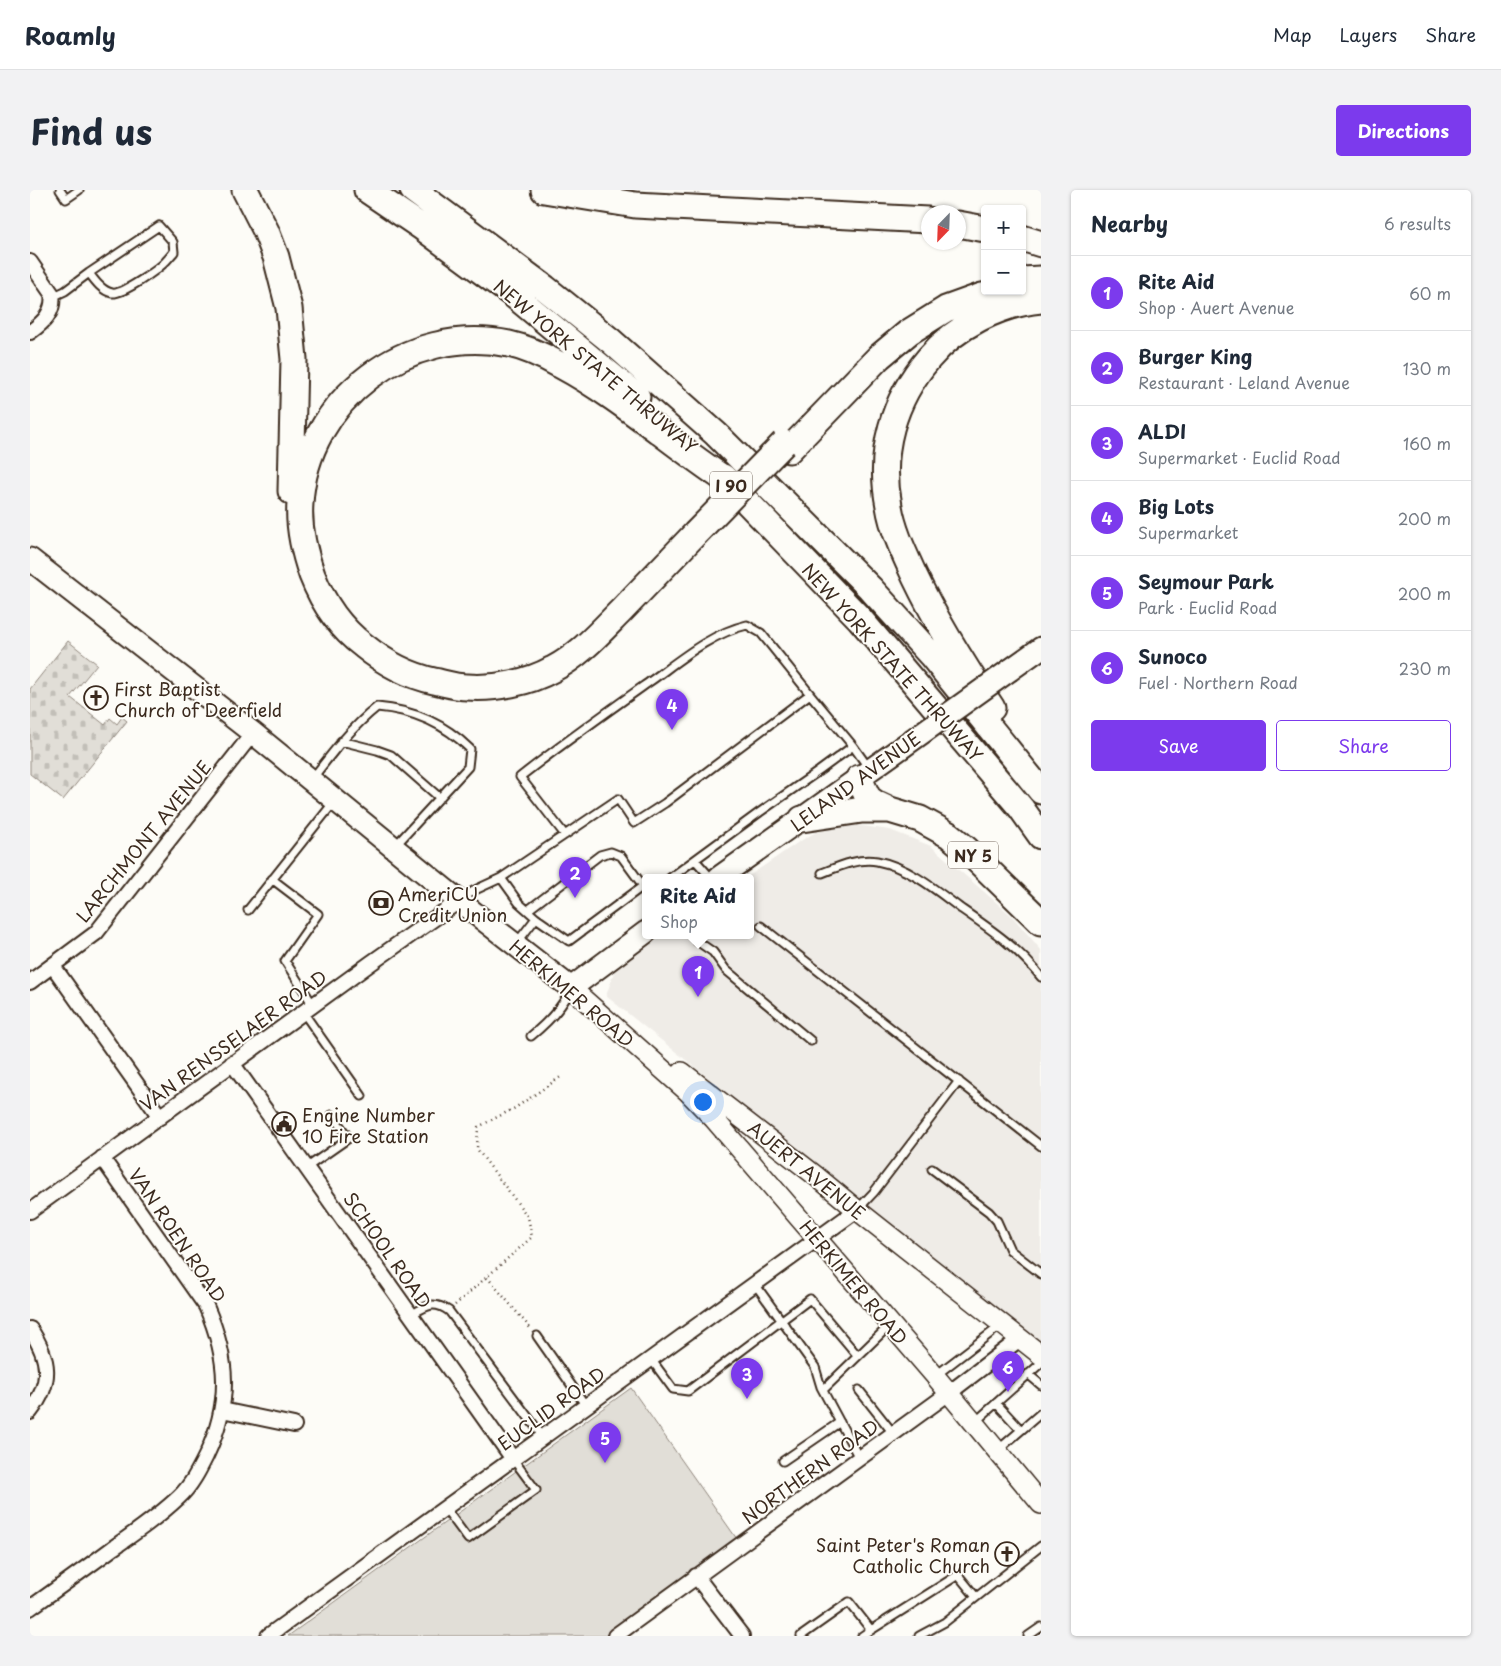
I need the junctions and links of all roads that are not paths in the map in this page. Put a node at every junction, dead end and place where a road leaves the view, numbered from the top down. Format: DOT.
graph roads {
  1 [pos="60,190"];
  2 [pos="79,190"];
  3 [pos="245,190"];
  4 [pos="367,190"];
  5 [pos="413,190"];
  6 [pos="544,190"];
  7 [pos="921,219"];
  8 [pos="966,225"];
  9 [pos="981,228"];
  10 [pos="1026,239"];
  11 [pos="1041,244"];
  12 [pos="30,262"];
  13 [pos="89,273"];
  14 [pos="1041,279"];
  15 [pos="1026,280"];
  16 [pos="981,287"];
  17 [pos="1041,289"];
  18 [pos="1026,290"];
  19 [pos="988,295"];
  20 [pos="52,297"];
  21 [pos="1041,300"];
  22 [pos="30,332"];
  23 [pos="787,446"];
  24 [pos="726,480"];
  25 [pos="698,537"];
  26 [pos="30,558"];
  27 [pos="1041,648"];
  28 [pos="810,694"];
  29 [pos="253,733"];
  30 [pos="341,742"];
  31 [pos="853,746"];
  32 [pos="864,774"];
  33 [pos="312,780"];
  34 [pos="1041,781"];
  35 [pos="1041,791"];
  36 [pos="440,798"];
  37 [pos="336,800"];
  38 [pos="890,810"];
  39 [pos="802,819"];
  40 [pos="565,835"];
  41 [pos="1041,836"];
  42 [pos="394,848"];
  43 [pos="696,861"];
  44 [pos="822,873"];
  45 [pos="676,874"];
  46 [pos="707,874"];
  47 [pos="724,874"];
  48 [pos="500,878"];
  49 [pos="272,879"];
  50 [pos="642,885"];
  51 [pos="642,889"];
  52 [pos="459,900"];
  53 [pos="248,910"];
  54 [pos="528,910"];
  55 [pos="536,918"];
  56 [pos="1041,922"];
  57 [pos="762,926"];
  58 [pos="642,935"];
  59 [pos="697,940"];
  60 [pos="516,945"];
  61 [pos="53,966"];
  62 [pos="1041,977"];
  63 [pos="30,982"];
  64 [pos="571,988"];
  65 [pos="308,1008"];
  66 [pos="531,1036"];
  67 [pos="811,1041"];
  68 [pos="232,1063"];
  69 [pos="958,1081"];
  70 [pos="362,1096"];
  71 [pos="332,1115"];
  72 [pos="160,1117"];
  73 [pos="1041,1146"];
  74 [pos="102,1158"];
  75 [pos="306,1168"];
  76 [pos="932,1169"];
  77 [pos="30,1210"];
  78 [pos="857,1210"];
  79 [pos="818,1239"];
  80 [pos="1041,1274"];
  81 [pos="755,1284"];
  82 [pos="411,1316"];
  83 [pos="781,1320"];
  84 [pos="891,1324"];
  85 [pos="1002,1324"];
  86 [pos="30,1329"];
  87 [pos="536,1336"];
  88 [pos="1020,1338"];
  89 [pos="1041,1355"];
  90 [pos="858,1356"];
  91 [pos="651,1359"];
  92 [pos="1041,1363"];
  93 [pos="1028,1374"];
  94 [pos="935,1376"];
  95 [pos="1041,1385"];
  96 [pos="823,1390"];
  97 [pos="859,1390"];
  98 [pos="949,1393"];
  99 [pos="996,1403"];
  100 [pos="586,1406"];
  101 [pos="222,1410"];
  102 [pos="30,1412"];
  103 [pos="1041,1413"];
  104 [pos="840,1422"];
  105 [pos="974,1423"];
  106 [pos="294,1425"];
  107 [pos="1021,1430"];
  108 [pos="893,1433"];
  109 [pos="543,1437"];
  110 [pos="997,1451"];
  111 [pos="859,1458"];
  112 [pos="513,1459"];
  113 [pos="783,1461"];
  114 [pos="1041,1504"];
  115 [pos="445,1508"];
  116 [pos="1041,1546"];
  117 [pos="696,1576"];
  118 [pos="976,1597"];
  119 [pos="30,1608"];
  120 [pos="1041,1627"];
  121 [pos="871,1630"];
  122 [pos="617,1634"];
  123 [pos="268,1636"];
  124 [pos="742,1636"];
  125 [pos="801,1636"];
  126 [pos="862,1636"];
  127 [pos="919,1636"];
  128 [pos="1028,1636"];
  1 -- 2 [label="lane"];
  3 -- 25 [label="highway"];
  4 -- 24 [label="highway, NEW YORK STATE THRUWAY / I 90"];
  5 -- 35 [label="highway, NEW YORK STATE THRUWAY / I 90"];
  6 -- 7 [label="highway"];
  8 -- 9 [label="highway"];
  10 -- 11 [label="highway"];
  12 -- 20 [label="street"];
  13 -- 13 [label="lane"];
  13 -- 20 [label="lane"];
  14 -- 15 [label="highway"];
  16 -- 23 [label="highway"];
  17 -- 18 [label="highway"];
  19 -- 23 [label="highway"];
  20 -- 22 [label="street"];
  21 -- 34 [label="highway"];
  23 -- 25 [label="highway, bridge"];
  24 -- 25 [label="highway"];
  24 -- 41 [label="highway, NEW YORK STATE THRUWAY / I 90"];
  26 -- 29 [label="main road, HERKIMER ROAD"];
  27 -- 32 [label="main road, LELAND AVENUE / NY 5, bridge"];
  28 -- 31 [label="lane"];
  28 -- 40 [label="lane"];
  28 -- 40 [label="lane"];
  29 -- 33 [label="main road, HERKIMER ROAD"];
  29 -- 61 [label="street, LARCHMONT AVENUE"];
  30 -- 33 [label="lane"];
  30 -- 36 [label="lane"];
  30 -- 36 [label="lane"];
  31 -- 32 [label="lane"];
  31 -- 43 [label="lane"];
  32 -- 38 [label="highway"];
  32 -- 39 [label="main road, LELAND AVENUE / NY 5"];
  33 -- 37 [label="main road, HERKIMER ROAD"];
  36 -- 42 [label="lane"];
  37 -- 42 [label="main road, HERKIMER ROAD"];
  37 -- 49 [label="lane"];
  38 -- 39 [label="highway, NY 5"];
  38 -- 56 [label="highway, NY 5"];
  39 -- 47 [label="main road, LELAND AVENUE / NY 5"];
  40 -- 48 [label="lane"];
  42 -- 52 [label="main road, HERKIMER ROAD"];
  43 -- 45 [label="lane"];
  43 -- 46 [label="lane"];
  44 -- 62 [label="lane"];
  48 -- 52 [label="lane"];
  48 -- 54 [label="lane"];
  49 -- 53 [label="lane"];
  49 -- 65 [label="lane"];
  50 -- 54 [label="lane"];
  51 -- 55 [label="lane"];
  52 -- 60 [label="main road, HERKIMER ROAD"];
  52 -- 65 [label="street, VAN RENSSELAER ROAD"];
  54 -- 55 [label="lane"];
  55 -- 60 [label="lane"];
  57 -- 69 [label="lane"];
  58 -- 64 [label="main road"];
  59 -- 67 [label="lane"];
  60 -- 64 [label="main road, HERKIMER ROAD"];
  61 -- 63 [label="street, LARCHMONT AVENUE"];
  61 -- 72 [label="street"];
  64 -- 66 [label="lane"];
  64 -- 78 [label="main road, AUERT AVENUE"];
  64 -- 79 [label="main road, HERKIMER ROAD"];
  65 -- 68 [label="street, VAN RENSSELAER ROAD"];
  65 -- 70 [label="lane"];
  68 -- 72 [label="street, VAN RENSSELAER ROAD"];
  68 -- 75 [label="street, SCHOOL ROAD"];
  69 -- 73 [label="lane"];
  69 -- 78 [label="lane"];
  71 -- 75 [label="lane"];
  72 -- 74 [label="street, VAN RENSSELAER ROAD"];
  74 -- 77 [label="street, VAN RENSSELAER ROAD"];
  74 -- 101 [label="street, VAN ROEN ROAD"];
  75 -- 82 [label="street, SCHOOL ROAD"];
  76 -- 80 [label="lane"];
  78 -- 79 [label="street, EUCLID ROAD"];
  78 -- 85 [label="main road, AUERT AVENUE"];
  79 -- 81 [label="street, EUCLID ROAD"];
  79 -- 84 [label="main road, HERKIMER ROAD"];
  81 -- 83 [label="lane"];
  81 -- 91 [label="street, EUCLID ROAD"];
  82 -- 109 [label="lane"];
  82 -- 112 [label="street, SCHOOL ROAD"];
  83 -- 90 [label="lane"];
  83 -- 91 [label="lane"];
  83 -- 96 [label="lane"];
  84 -- 90 [label="lane"];
  84 -- 94 [label="main road, HERKIMER ROAD"];
  85 -- 88 [label="main road, AUERT AVENUE"];
  85 -- 94 [label="lane"];
  86 -- 102 [label="street"];
  87 -- 100 [label="lane"];
  88 -- 89 [label="main road, AUERT AVENUE"];
  88 -- 98 [label="street, NORTHERN ROAD"];
  90 -- 96 [label="lane"];
  91 -- 100 [label="street, EUCLID ROAD"];
  92 -- 93 [label="lane"];
  93 -- 95 [label="lane"];
  93 -- 99 [label="lane"];
  94 -- 98 [label="main road, HERKIMER ROAD"];
  96 -- 104 [label="lane"];
  97 -- 108 [label="lane"];
  98 -- 105 [label="main road, HERKIMER ROAD"];
  98 -- 108 [label="street, NORTHERN ROAD"];
  99 -- 105 [label="lane"];
  99 -- 107 [label="lane"];
  100 -- 109 [label="street, EUCLID ROAD"];
  101 -- 106 [label="street"];
  101 -- 119 [label="street, VAN ROEN ROAD"];
  103 -- 107 [label="lane"];
  104 -- 111 [label="lane"];
  104 -- 113 [label="lane"];
  105 -- 110 [label="main road, HERKIMER ROAD"];
  107 -- 110 [label="lane"];
  108 -- 111 [label="street, NORTHERN ROAD"];
  109 -- 112 [label="street, EUCLID ROAD"];
  110 -- 114 [label="main road, HERKIMER ROAD"];
  111 -- 117 [label="street, NORTHERN ROAD"];
  112 -- 115 [label="street, EUCLID ROAD"];
  112 -- 115 [label="lane"];
  115 -- 123 [label="street, EUCLID ROAD"];
  116 -- 118 [label="lane"];
  117 -- 122 [label="street, NORTHERN ROAD"];
  117 -- 124 [label="street"];
  118 -- 121 [label="lane"];
  118 -- 127 [label="lane"];
  120 -- 128 [label="lane"];
  121 -- 125 [label="lane"];
  121 -- 126 [label="lane"];
}
